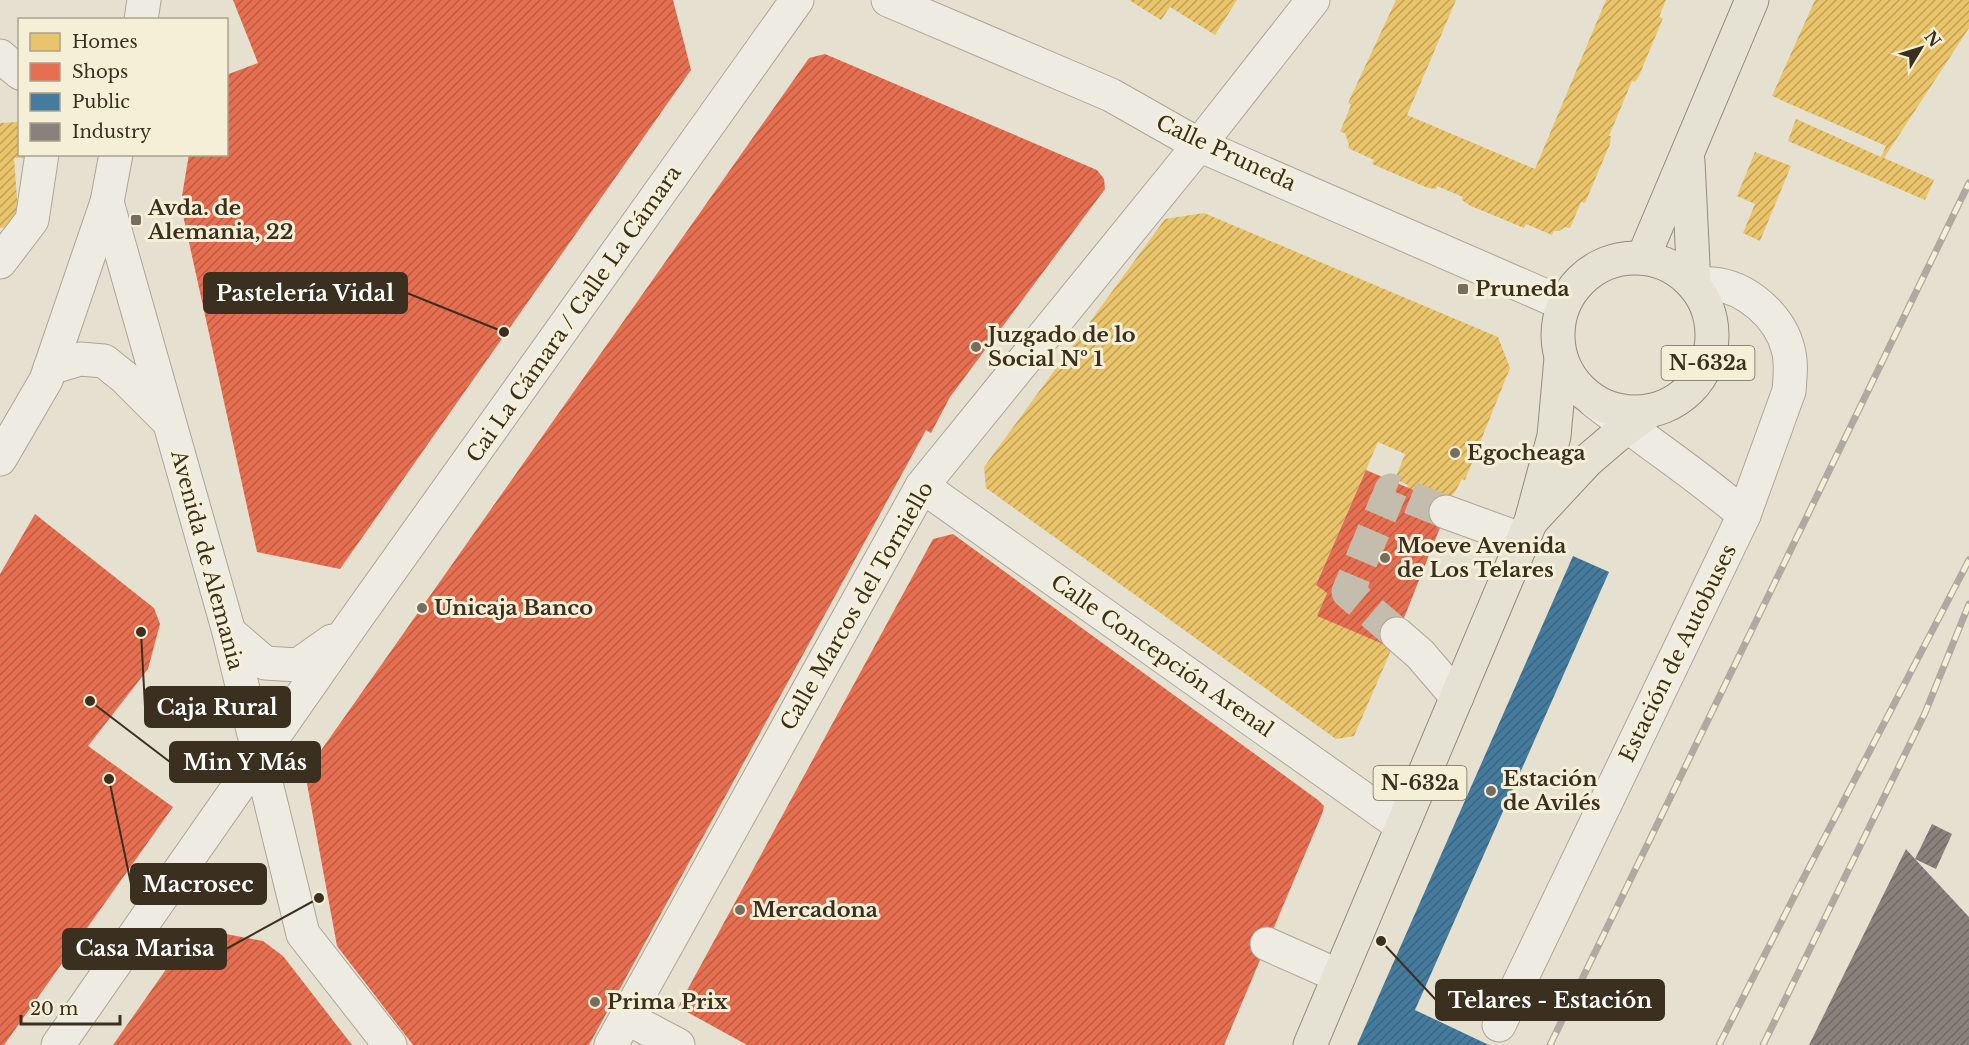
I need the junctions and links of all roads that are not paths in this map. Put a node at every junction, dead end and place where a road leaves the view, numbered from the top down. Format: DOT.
graph roads {
  1 [pos="144,0"];
  2 [pos="797,0"];
  3 [pos="888,0"];
  4 [pos="1313,0"];
  5 [pos="1752,0"];
  6 [pos="141,18"];
  7 [pos="0,56"];
  8 [pos="18,71"];
  9 [pos="1199,145"];
  10 [pos="1688,151"];
  11 [pos="42,156"];
  12 [pos="116,156"];
  13 [pos="107,202"];
  14 [pos="1643,258"];
  15 [pos="0,262"];
  16 [pos="1694,285"];
  17 [pos="1564,304"];
  18 [pos="1561,358"];
  19 [pos="50,368"];
  20 [pos="1637,421"];
  21 [pos="169,422"];
  22 [pos="1666,456"];
  23 [pos="0,459"];
  24 [pos="1587,461"];
  25 [pos="922,486"];
  26 [pos="1446,512"];
  27 [pos="1744,515"];
  28 [pos="1527,531"];
  29 [pos="350,627"];
  30 [pos="229,632"];
  31 [pos="1397,634"];
  32 [pos="1456,697"];
  33 [pos="260,759"];
  34 [pos="1402,826"];
  35 [pos="1267,944"];
  36 [pos="1339,976"];
  37 [pos="1499,1025"];
  38 [pos="619,1031"];
  39 [pos="58,1045"];
  40 [pos="390,1045"];
  41 [pos="678,1045"];
  42 [pos="1310,1045"];
  1 -- 6 [label="street"];
  2 -- 29 [label="street, Cai La Cámara / Calle La Cámara"];
  3 -- 9 [label="street, Calle Pruneda"];
  4 -- 9 [label="street, Calle Marcos del Torniello"];
  5 -- 10 [label="main road, N-632a"];
  7 -- 8 [label="street"];
  9 -- 17 [label="street, Calle Pruneda"];
  9 -- 25 [label="street, Calle Marcos del Torniello"];
  10 -- 14 [label="main road, N-632a"];
  10 -- 16 [label="main road, N-632a"];
  11 -- 15 [label="street"];
  12 -- 13 [label="street, Avenida de Alemania"];
  13 -- 19 [label="street"];
  13 -- 21 [label="street, Avenida de Alemania"];
  14 -- 16 [label="main road, N-632a"];
  14 -- 17 [label="main road, N-632a"];
  16 -- 20 [label="main road, N-632a"];
  16 -- 27 [label="street, Estación de Autobuses"];
  17 -- 18 [label="main road, N-632a"];
  18 -- 20 [label="main road, N-632a"];
  18 -- 28 [label="main road, N-632a"];
  19 -- 21 [label="street"];
  19 -- 23 [label="street"];
  20 -- 22 [label="street"];
  20 -- 24 [label="main road, N-632a"];
  21 -- 30 [label="street, Avenida de Alemania"];
  22 -- 24 [label="street"];
  22 -- 27 [label="street"];
  24 -- 28 [label="main road, N-632a"];
  25 -- 34 [label="street, Calle Concepción Arenal"];
  25 -- 38 [label="street, Calle Marcos del Torniello"];
  26 -- 28 [label="street"];
  27 -- 37 [label="street, Estación de Autobuses"];
  28 -- 32 [label="main road, N-632a"];
  29 -- 30 [label="street, Cai La Cámara / Calle La Cámara"];
  29 -- 33 [label="street, Cai La Cámara / Calle La Cámara"];
  30 -- 33 [label="street, Avenida de Alemania"];
  31 -- 32 [label="street"];
  32 -- 34 [label="main road, N-632a"];
  33 -- 39 [label="street, Cai La Cámara / Calle La Cámara"];
  33 -- 40 [label="street, Avenida de Alemania"];
  34 -- 36 [label="main road, N-632a"];
  35 -- 36 [label="street"];
  36 -- 42 [label="main road, N-632a"];
  38 -- 41 [label="street"];
}
